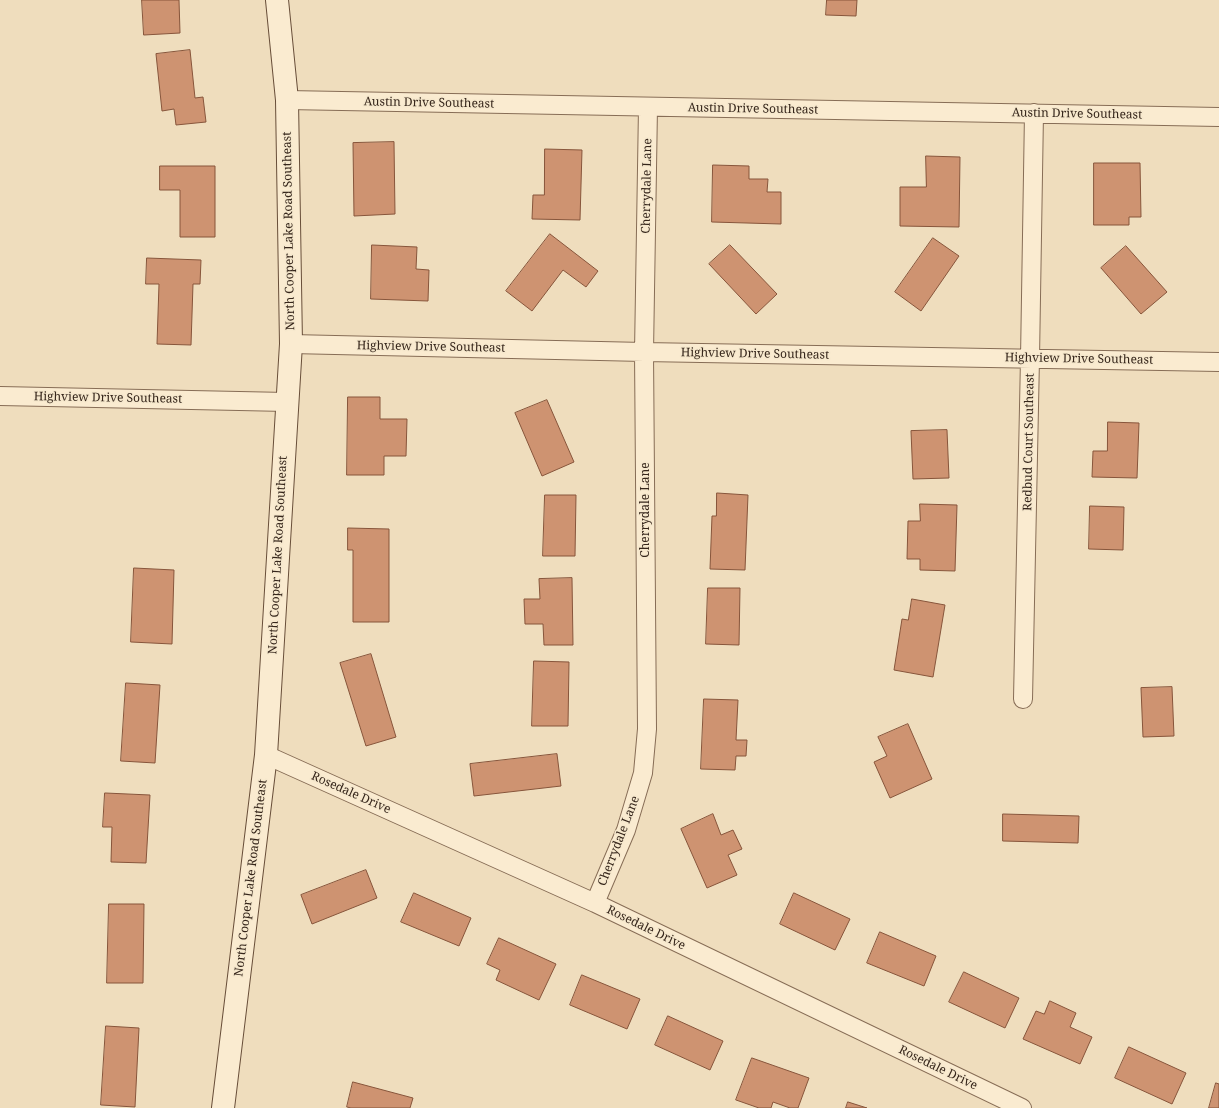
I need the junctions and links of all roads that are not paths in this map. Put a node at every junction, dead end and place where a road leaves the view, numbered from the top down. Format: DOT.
graph roads {
  1 [pos="277,0"];
  2 [pos="286,100"];
  3 [pos="648,107"];
  4 [pos="1034,113"];
  5 [pos="1219,117"];
  6 [pos="291,344"];
  7 [pos="644,352"];
  8 [pos="1030,358"];
  9 [pos="1219,362"];
  10 [pos="0,396"];
  11 [pos="287,402"];
  12 [pos="1023,699"];
  13 [pos="266,755"];
  14 [pos="595,904"];
  15 [pos="223,1108"];
  16 [pos="1022,1108"];
  1 -- 2 [label="street, North Cooper Lake Road Southeast"];
  2 -- 3 [label="street, Austin Drive Southeast"];
  2 -- 6 [label="street, North Cooper Lake Road Southeast"];
  3 -- 4 [label="street, Austin Drive Southeast"];
  3 -- 7 [label="street, Cherrydale Lane"];
  4 -- 5 [label="street, Austin Drive Southeast"];
  4 -- 8 [label="street, Redbud Court Southeast"];
  6 -- 7 [label="street, Highview Drive Southeast"];
  6 -- 11 [label="street, North Cooper Lake Road Southeast"];
  7 -- 8 [label="street, Highview Drive Southeast"];
  7 -- 14 [label="street, Cherrydale Lane"];
  8 -- 9 [label="street, Highview Drive Southeast"];
  8 -- 12 [label="street, Redbud Court Southeast"];
  10 -- 11 [label="street, Highview Drive Southeast"];
  11 -- 13 [label="street, North Cooper Lake Road Southeast"];
  13 -- 14 [label="street, Rosedale Drive"];
  13 -- 15 [label="street, North Cooper Lake Road Southeast"];
  14 -- 16 [label="street, Rosedale Drive"];
}
